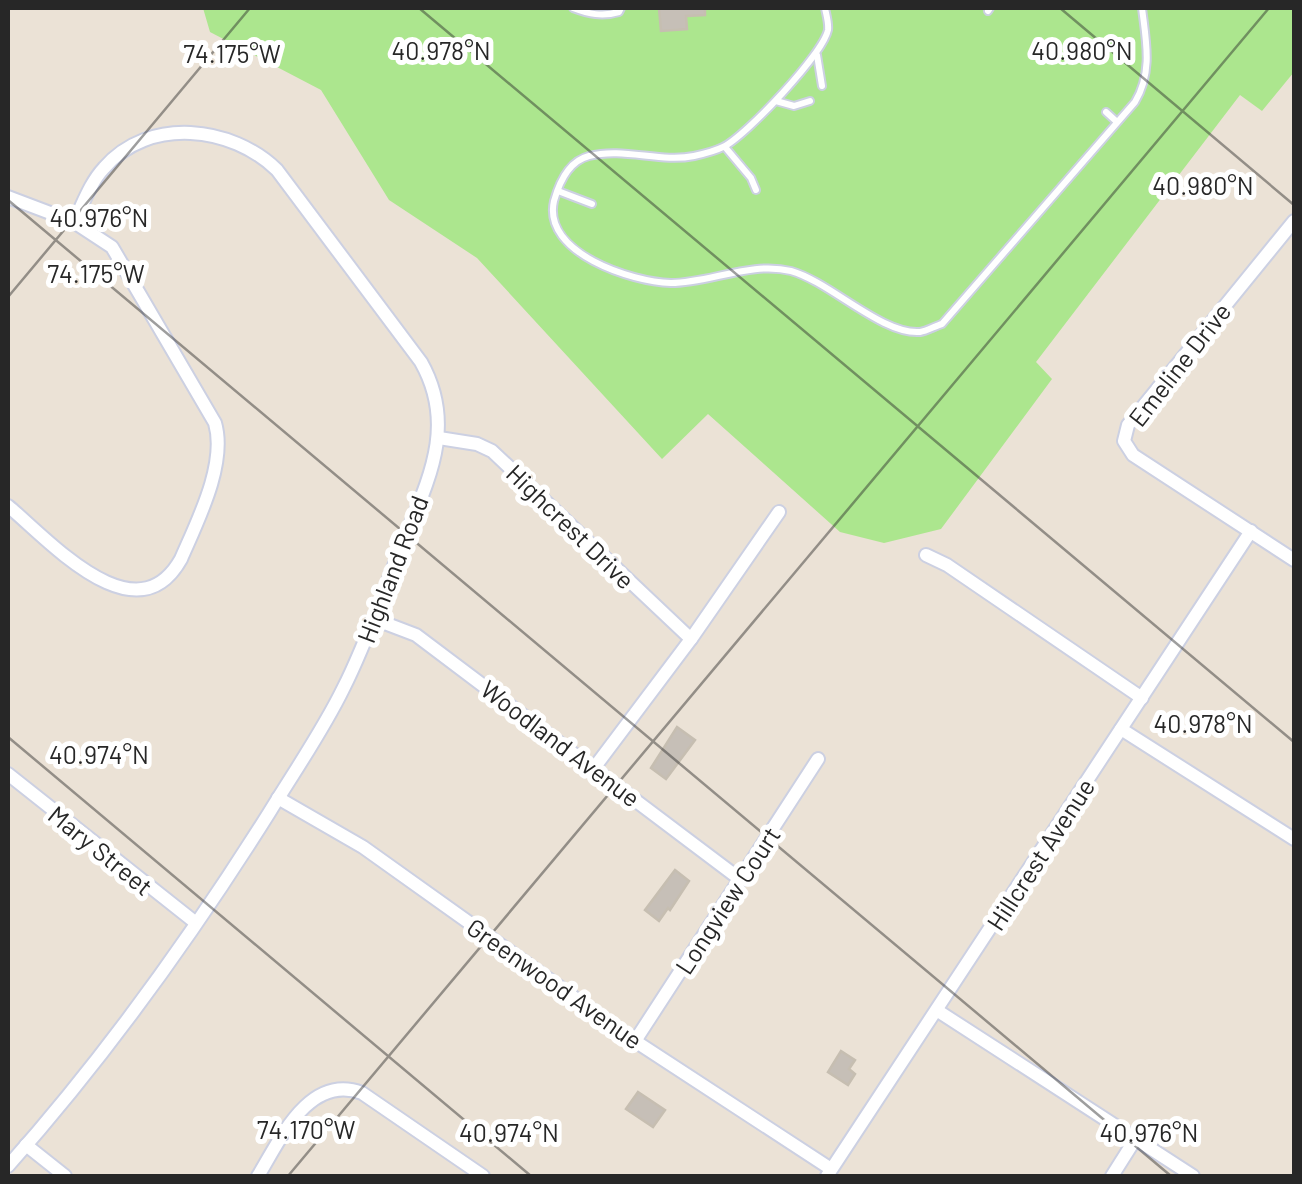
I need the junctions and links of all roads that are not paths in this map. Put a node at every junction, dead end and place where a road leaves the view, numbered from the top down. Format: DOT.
graph roads {
  1 [pos="573,8"];
  2 [pos="622,8"];
  3 [pos="825,8"];
  4 [pos="1142,8"];
  5 [pos="817,55"];
  6 [pos="822,86"];
  7 [pos="774,101"];
  8 [pos="810,101"];
  9 [pos="1106,112"];
  10 [pos="1117,122"];
  11 [pos="726,147"];
  12 [pos="756,190"];
  13 [pos="558,191"];
  14 [pos="8,197"];
  15 [pos="592,204"];
  16 [pos="1294,220"];
  17 [pos="74,222"];
  18 [pos="439,438"];
  19 [pos="8,506"];
  20 [pos="780,512"];
  21 [pos="1251,531"];
  22 [pos="926,555"];
  23 [pos="1294,560"];
  24 [pos="374,618"];
  25 [pos="691,639"];
  26 [pos="1142,698"];
  27 [pos="1122,729"];
  28 [pos="818,758"];
  29 [pos="594,768"];
  30 [pos="8,774"];
  31 [pos="278,798"];
  32 [pos="1294,839"];
  33 [pos="741,880"];
  34 [pos="196,923"];
  35 [pos="938,1011"];
  36 [pos="635,1041"];
  37 [pos="1136,1138"];
  38 [pos="26,1145"];
  39 [pos="8,1166"];
  40 [pos="829,1173"];
  41 [pos="65,1176"];
  42 [pos="258,1176"];
  43 [pos="482,1176"];
  44 [pos="1112,1176"];
  45 [pos="1192,1176"];
  1 -- 2 [label="lane"];
  3 -- 5 [label="lane"];
  4 -- 10 [label="lane"];
  5 -- 6 [label="lane"];
  5 -- 7 [label="lane"];
  7 -- 8 [label="lane"];
  7 -- 11 [label="lane"];
  9 -- 10 [label="lane"];
  10 -- 13 [label="lane"];
  11 -- 12 [label="lane"];
  11 -- 13 [label="lane"];
  13 -- 15 [label="lane"];
  14 -- 17 [label="street"];
  16 -- 21 [label="street, Emeline Drive"];
  17 -- 18 [label="street, Highland Road"];
  17 -- 19 [label="street"];
  18 -- 24 [label="street, Highland Road"];
  18 -- 25 [label="street, Highcrest Drive"];
  20 -- 25 [label="street"];
  21 -- 23 [label="street, Emeline Drive"];
  21 -- 26 [label="street, Hillcrest Avenue"];
  22 -- 26 [label="street"];
  24 -- 29 [label="street, Woodland Avenue"];
  24 -- 31 [label="street, Highland Road"];
  25 -- 29 [label="street"];
  26 -- 27 [label="street, Hillcrest Avenue"];
  27 -- 32 [label="street"];
  27 -- 35 [label="street, Hillcrest Avenue"];
  28 -- 33 [label="street, Longview Court"];
  29 -- 33 [label="street, Woodland Avenue"];
  30 -- 34 [label="street, Mary Street"];
  31 -- 34 [label="street, Highland Road"];
  31 -- 36 [label="street, Greenwood Avenue"];
  33 -- 36 [label="street, Longview Court"];
  34 -- 38 [label="street, Highland Road"];
  35 -- 37 [label="street"];
  35 -- 40 [label="street, Hillcrest Avenue"];
  36 -- 40 [label="street, Greenwood Avenue"];
  37 -- 44 [label="street"];
  37 -- 45 [label="street"];
  38 -- 39 [label="street, Highland Road"];
  38 -- 41 [label="street"];
  42 -- 43 [label="street"];
}
